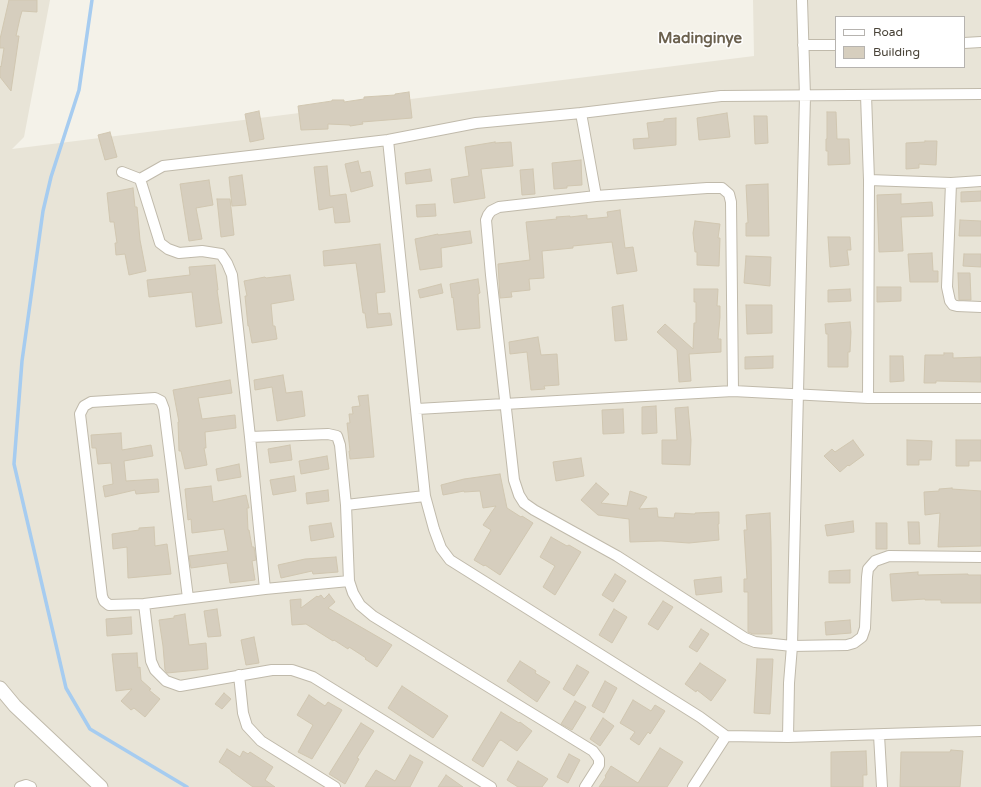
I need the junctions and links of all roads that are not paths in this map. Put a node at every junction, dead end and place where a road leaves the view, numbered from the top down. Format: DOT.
graph roads {
  1 [pos="802,0"];
  2 [pos="981,42"];
  3 [pos="965,43"];
  4 [pos="803,45"];
  5 [pos="835,45"];
  6 [pos="981,94"];
  7 [pos="805,96"];
  8 [pos="866,96"];
  9 [pos="581,113"];
  10 [pos="388,140"];
  11 [pos="122,172"];
  12 [pos="140,179"];
  13 [pos="869,180"];
  14 [pos="981,181"];
  15 [pos="950,183"];
  16 [pos="596,196"];
  17 [pos="981,307"];
  18 [pos="734,391"];
  19 [pos="798,395"];
  20 [pos="868,398"];
  21 [pos="981,398"];
  22 [pos="505,404"];
  23 [pos="417,409"];
  24 [pos="250,437"];
  25 [pos="425,496"];
  26 [pos="346,505"];
  27 [pos="981,557"];
  28 [pos="349,581"];
  29 [pos="265,589"];
  30 [pos="188,598"];
  31 [pos="144,604"];
  32 [pos="792,646"];
  33 [pos="239,675"];
  34 [pos="0,688"];
  35 [pos="981,731"];
  36 [pos="879,735"];
  37 [pos="726,736"];
  38 [pos="788,737"];
  39 [pos="20,787"];
  40 [pos="31,787"];
  41 [pos="100,787"];
  42 [pos="336,787"];
  43 [pos="491,787"];
  44 [pos="585,787"];
  45 [pos="693,787"];
  46 [pos="882,787"];
  1 -- 4 [label="street"];
  2 -- 3 [label="street"];
  4 -- 5 [label="street"];
  4 -- 7 [label="street"];
  6 -- 8 [label="street"];
  7 -- 8 [label="street"];
  7 -- 9 [label="street"];
  7 -- 19 [label="street"];
  8 -- 13 [label="street"];
  9 -- 10 [label="street"];
  9 -- 16 [label="street"];
  10 -- 12 [label="street"];
  10 -- 23 [label="street"];
  11 -- 12 [label="street"];
  12 -- 24 [label="street"];
  13 -- 15 [label="street"];
  13 -- 20 [label="street"];
  14 -- 15 [label="street"];
  15 -- 17 [label="street"];
  16 -- 18 [label="street"];
  16 -- 22 [label="street"];
  18 -- 19 [label="street"];
  18 -- 22 [label="street"];
  19 -- 20 [label="street"];
  19 -- 32 [label="street"];
  20 -- 21 [label="street"];
  22 -- 23 [label="street"];
  22 -- 32 [label="street"];
  23 -- 25 [label="street"];
  24 -- 26 [label="street"];
  24 -- 29 [label="street"];
  25 -- 26 [label="street"];
  25 -- 37 [label="street"];
  26 -- 28 [label="street"];
  27 -- 32 [label="street"];
  28 -- 29 [label="street"];
  28 -- 44 [label="street"];
  29 -- 30 [label="street"];
  30 -- 31 [label="street"];
  30 -- 31 [label="street"];
  31 -- 33 [label="street"];
  32 -- 38 [label="street"];
  33 -- 42 [label="street"];
  33 -- 43 [label="street"];
  34 -- 41 [label="street"];
  35 -- 36 [label="street"];
  36 -- 38 [label="street"];
  36 -- 46 [label="street"];
  37 -- 38 [label="street"];
  37 -- 45 [label="street"];
  39 -- 40 [label="street"];
}
